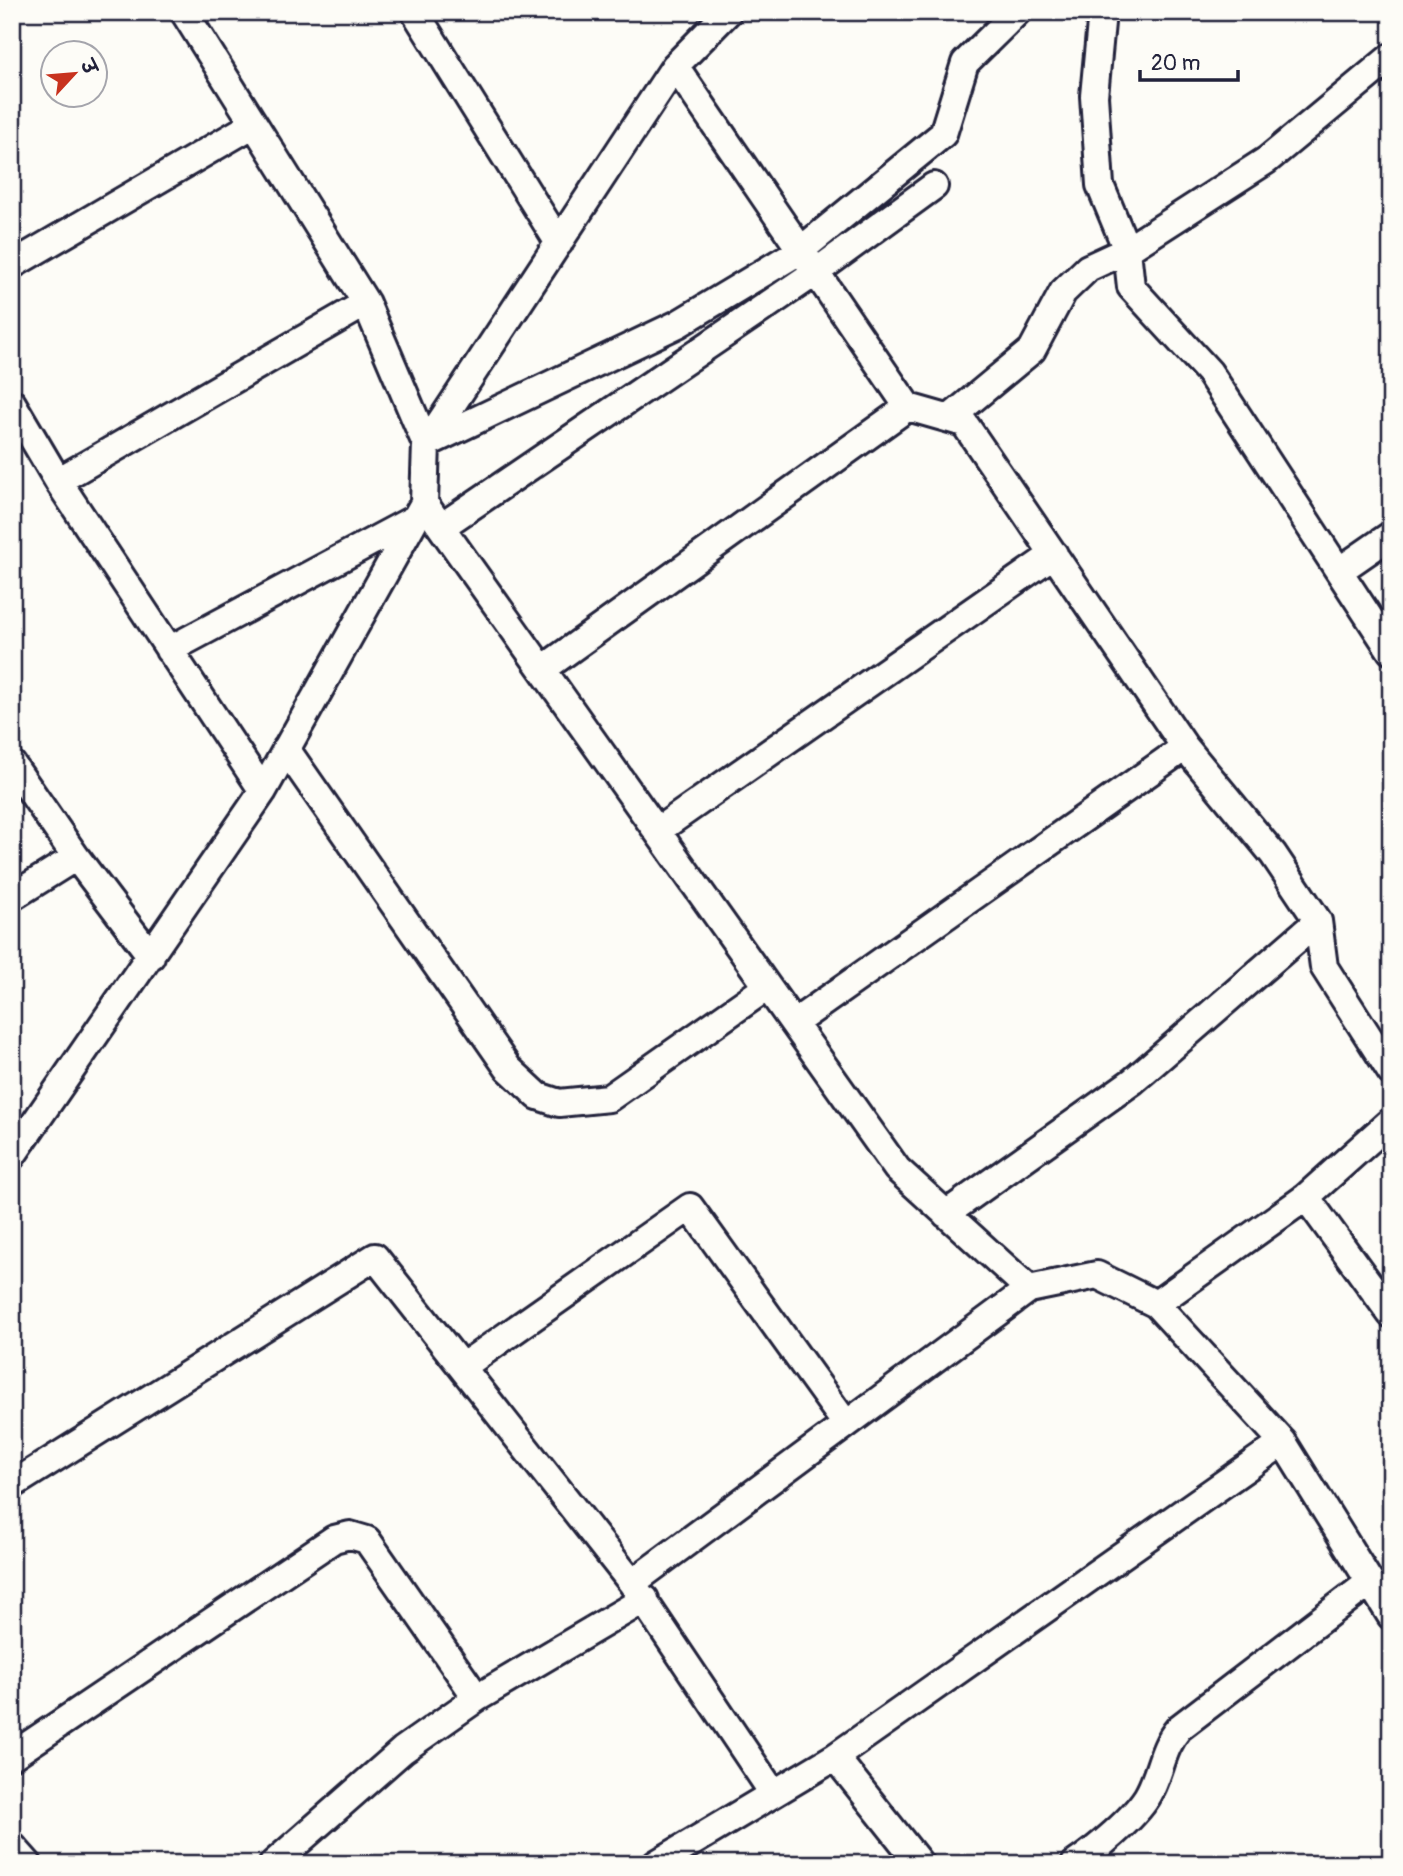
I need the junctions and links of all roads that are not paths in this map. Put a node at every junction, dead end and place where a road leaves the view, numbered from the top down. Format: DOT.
graph roads {
  1 [pos="184,12"];
  2 [pos="415,12"];
  3 [pos="728,12"];
  4 [pos="1017,12"];
  5 [pos="1102,12"];
  6 [pos="1391,57"];
  7 [pos="675,66"];
  8 [pos="254,124"];
  9 [pos="934,186"];
  10 [pos="559,243"];
  11 [pos="801,250"];
  12 [pos="1127,250"];
  13 [pos="12,265"];
  14 [pos="816,272"];
  15 [pos="366,303"];
  16 [pos="12,403"];
  17 [pos="908,407"];
  18 [pos="950,418"];
  19 [pos="426,444"];
  20 [pos="58,481"];
  21 [pos="419,511"];
  22 [pos="441,527"];
  23 [pos="1391,535"];
  24 [pos="1054,554"];
  25 [pos="1339,571"];
  26 [pos="169,650"];
  27 [pos="1391,651"];
  28 [pos="543,669"];
  29 [pos="1185,747"];
  30 [pos="286,749"];
  31 [pos="12,764"];
  32 [pos="263,791"];
  33 [pos="657,831"];
  34 [pos="76,858"];
  35 [pos="12,897"];
  36 [pos="1318,920"];
  37 [pos="151,956"];
  38 [pos="767,987"];
  39 [pos="794,1023"];
  40 [pos="1391,1072"];
  41 [pos="1391,1121"];
  42 [pos="12,1156"];
  43 [pos="1306,1197"];
  44 [pos="946,1214"];
  45 [pos="1028,1289"];
  46 [pos="1156,1304"];
  47 [pos="1391,1314"];
  48 [pos="462,1367"];
  49 [pos="846,1424"];
  50 [pos="1283,1442"];
  51 [pos="12,1485"];
  52 [pos="1370,1582"];
  53 [pos="639,1591"];
  54 [pos="1391,1616"];
  55 [pos="477,1698"];
  56 [pos="12,1756"];
  57 [pos="835,1757"];
  58 [pos="774,1793"];
  59 [pos="12,1846"];
  60 [pos="28,1864"];
  61 [pos="273,1864"];
  62 [pos="656,1864"];
  63 [pos="920,1864"];
  64 [pos="1075,1864"];
  1 -- 8 [label="street"];
  2 -- 10 [label="street"];
  3 -- 7 [label="street"];
  4 -- 11 [label="street"];
  5 -- 12 [label="street"];
  6 -- 12 [label="street"];
  7 -- 10 [label="street"];
  7 -- 11 [label="street"];
  8 -- 13 [label="street"];
  8 -- 15 [label="street"];
  9 -- 14 [label="street"];
  10 -- 19 [label="street"];
  11 -- 14 [label="street"];
  11 -- 19 [label="street"];
  12 -- 18 [label="street"];
  12 -- 25 [label="street"];
  14 -- 17 [label="street"];
  14 -- 22 [label="street"];
  15 -- 19 [label="street"];
  15 -- 20 [label="street"];
  16 -- 20 [label="street"];
  17 -- 18 [label="street"];
  17 -- 28 [label="street"];
  18 -- 24 [label="street"];
  19 -- 21 [label="street"];
  20 -- 26 [label="street"];
  21 -- 22 [label="street"];
  21 -- 26 [label="street"];
  21 -- 30 [label="street"];
  22 -- 28 [label="street"];
  23 -- 25 [label="street"];
  24 -- 29 [label="street"];
  24 -- 33 [label="street"];
  25 -- 27 [label="street"];
  26 -- 32 [label="street"];
  28 -- 33 [label="street"];
  29 -- 36 [label="street"];
  29 -- 39 [label="street"];
  30 -- 32 [label="street"];
  30 -- 38 [label="street"];
  31 -- 34 [label="street"];
  32 -- 37 [label="street"];
  33 -- 38 [label="street"];
  34 -- 35 [label="street"];
  34 -- 37 [label="street"];
  36 -- 40 [label="street"];
  36 -- 44 [label="street"];
  37 -- 42 [label="street"];
  38 -- 39 [label="street"];
  39 -- 44 [label="street"];
  41 -- 43 [label="street"];
  43 -- 46 [label="street"];
  43 -- 47 [label="street"];
  44 -- 45 [label="street"];
  45 -- 46 [label="street"];
  45 -- 49 [label="street"];
  46 -- 50 [label="street"];
  48 -- 49 [label="street"];
  48 -- 51 [label="street"];
  48 -- 53 [label="street"];
  49 -- 53 [label="street"];
  50 -- 52 [label="street"];
  50 -- 57 [label="street"];
  52 -- 54 [label="street"];
  52 -- 64 [label="street"];
  53 -- 55 [label="street"];
  53 -- 58 [label="street"];
  55 -- 56 [label="street"];
  55 -- 61 [label="street"];
  57 -- 58 [label="street"];
  57 -- 63 [label="street"];
  58 -- 62 [label="street"];
  59 -- 60 [label="street"];
}
